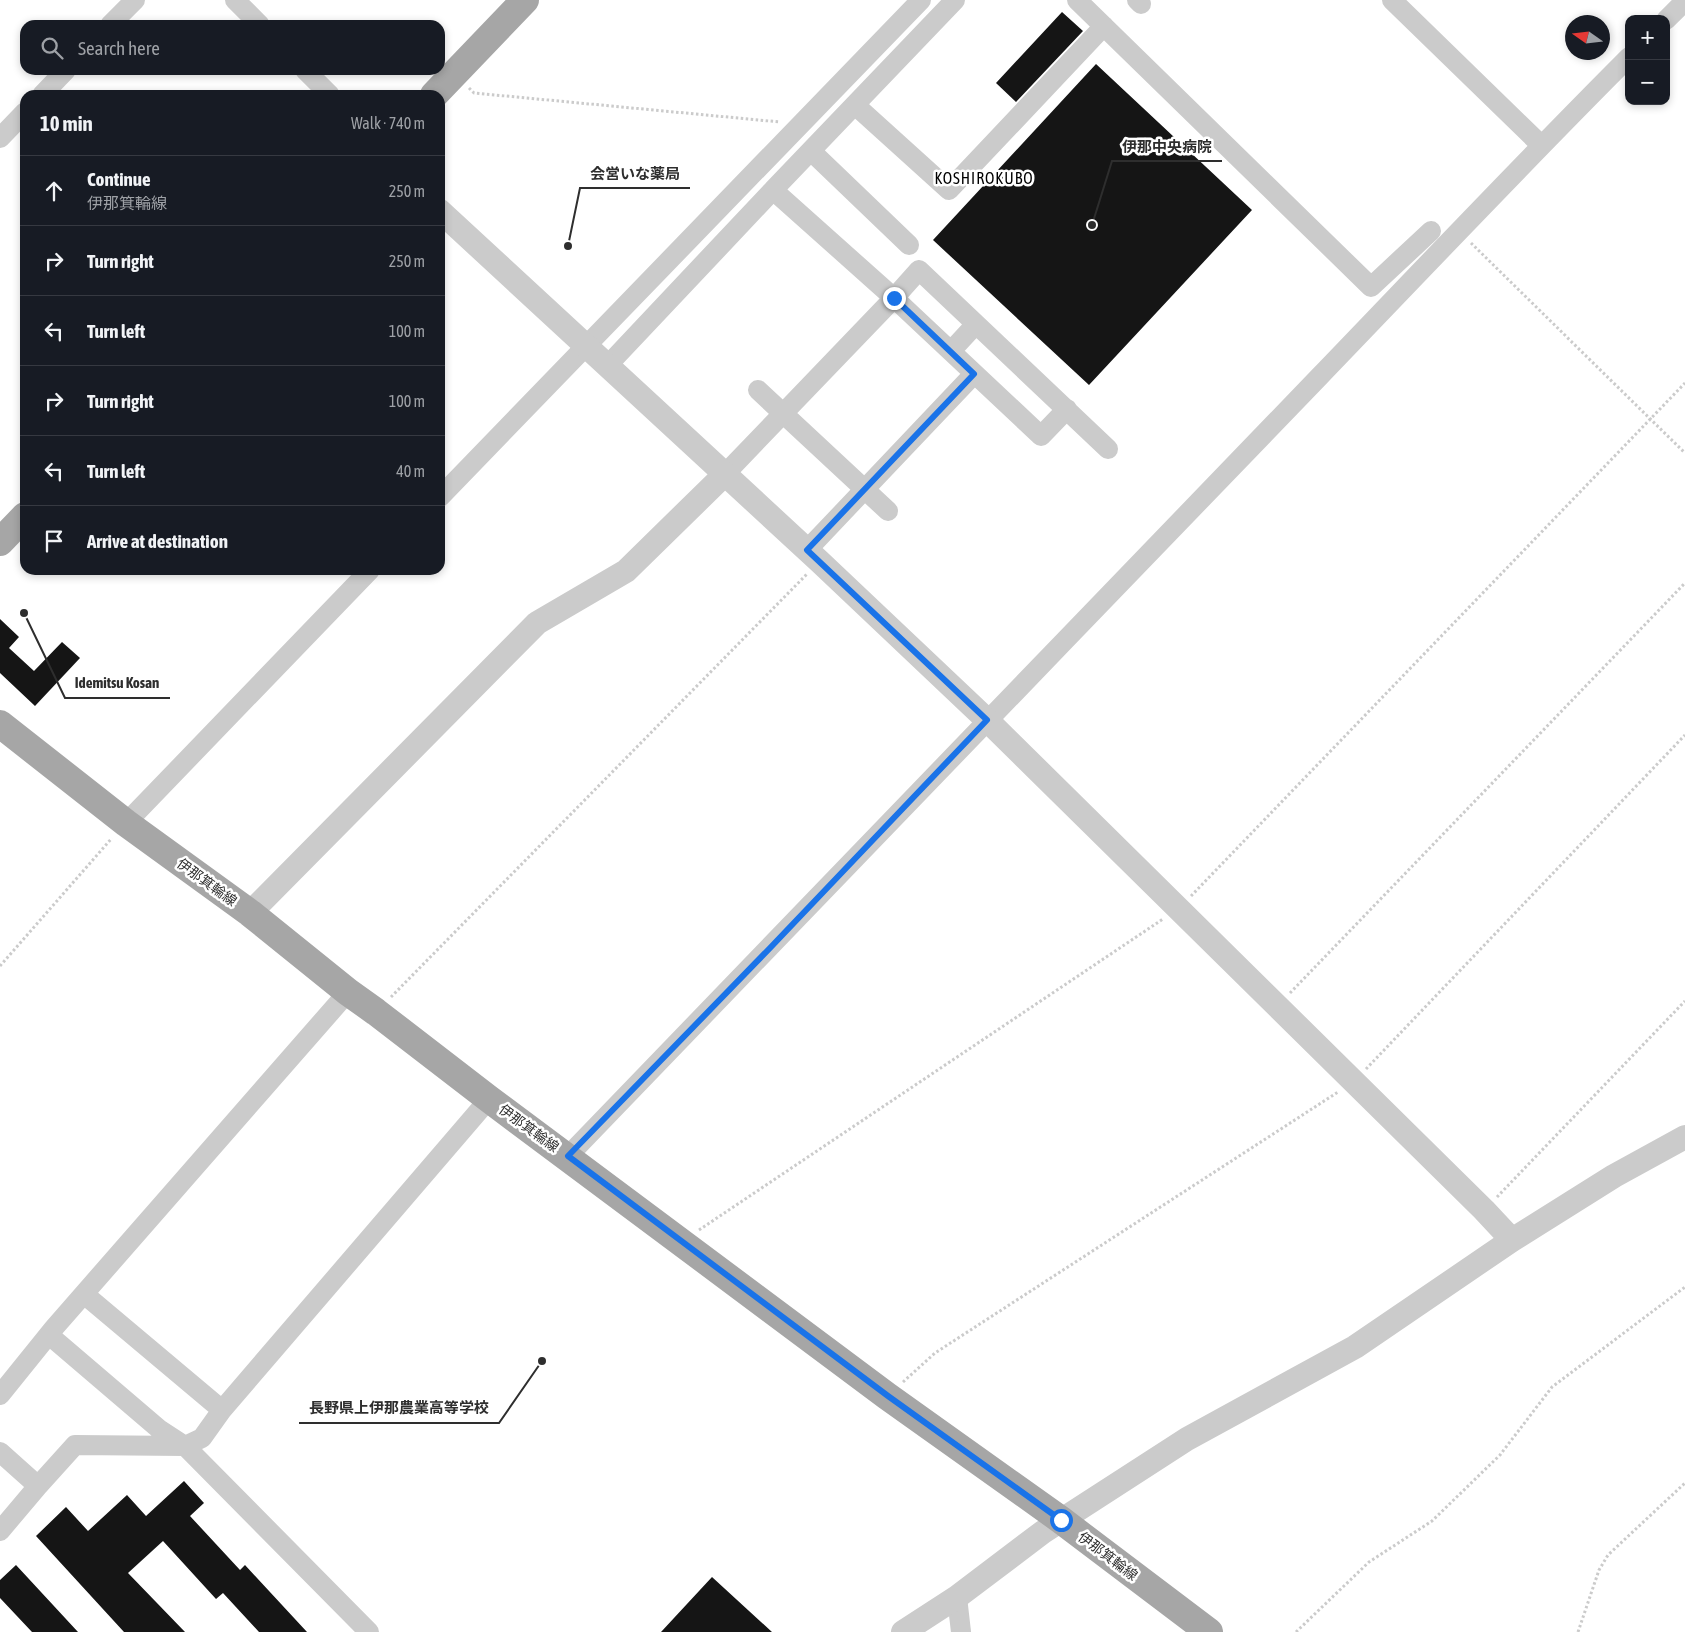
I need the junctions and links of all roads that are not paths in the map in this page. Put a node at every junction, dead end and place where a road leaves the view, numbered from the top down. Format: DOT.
graph roads {
  1 [pos="134,0"];
  2 [pos="235,0"];
  3 [pos="525,0"];
  4 [pos="921,0"];
  5 [pos="955,0"];
  6 [pos="1077,0"];
  7 [pos="1392,0"];
  8 [pos="1685,1"];
  9 [pos="1670,16"];
  10 [pos="115,20"];
  11 [pos="255,20"];
  12 [pos="1104,26"];
  13 [pos="1626,60"];
  14 [pos="61,75"];
  15 [pos="310,75"];
  16 [pos="47,90"];
  17 [pos="325,90"];
  18 [pos="439,90"];
  19 [pos="855,105"];
  20 [pos="20,117"];
  21 [pos="0,138"];
  22 [pos="1541,145"];
  23 [pos="811,151"];
  24 [pos="774,190"];
  25 [pos="445,216"];
  26 [pos="1431,231"];
  27 [pos="909,245"];
  28 [pos="894,298"];
  29 [pos="976,324"];
  30 [pos="586,346"];
  31 [pos="951,351"];
  32 [pos="607,366"];
  33 [pos="974,374"];
  34 [pos="758,390"];
  35 [pos="1067,409"];
  36 [pos="784,414"];
  37 [pos="1108,449"];
  38 [pos="724,475"];
  39 [pos="865,489"];
  40 [pos="445,492"];
  41 [pos="888,511"];
  42 [pos="20,521"];
  43 [pos="0,542"];
  44 [pos="813,556"];
  45 [pos="365,575"];
  46 [pos="987,720"];
  47 [pos="0,724"];
  48 [pos="126,823"];
  49 [pos="250,913"];
  50 [pos="348,992"];
  51 [pos="489,1099"];
  52 [pos="1685,1136"];
  53 [pos="568,1156"];
  54 [pos="1512,1240"];
  55 [pos="84,1294"];
  56 [pos="49,1335"];
  57 [pos="0,1395"];
  58 [pos="222,1410"];
  59 [pos="184,1446"];
  60 [pos="0,1452"];
  61 [pos="38,1486"];
  62 [pos="1061,1520"];
  63 [pos="0,1531"];
  64 [pos="956,1597"];
  65 [pos="369,1632"];
  66 [pos="902,1632"];
  67 [pos="961,1632"];
  68 [pos="1209,1632"];
  1 -- 10 [label="street"];
  2 -- 11 [label="street"];
  3 -- 18 [label="main road"];
  4 -- 30 [label="street"];
  5 -- 19 [label="street"];
  6 -- 12 [label="street"];
  7 -- 22 [label="street"];
  8 -- 9 [label="street"];
  12 -- 19 [label="street"];
  12 -- 26 [label="street"];
  13 -- 22 [label="street"];
  14 -- 16 [label="street"];
  15 -- 17 [label="street"];
  19 -- 23 [label="street"];
  20 -- 21 [label="street"];
  22 -- 46 [label="street"];
  23 -- 24 [label="street"];
  23 -- 27 [label="street"];
  24 -- 28 [label="street"];
  24 -- 32 [label="street"];
  25 -- 30 [label="street"];
  28 -- 29 [label="street"];
  28 -- 31 [label="street"];
  28 -- 36 [label="street"];
  29 -- 31 [label="street"];
  29 -- 35 [label="street"];
  30 -- 32 [label="street"];
  30 -- 40 [label="street"];
  31 -- 33 [label="street"];
  32 -- 38 [label="street"];
  33 -- 35 [label="street"];
  33 -- 39 [label="street"];
  34 -- 36 [label="street"];
  35 -- 37 [label="street"];
  36 -- 38 [label="street"];
  36 -- 39 [label="street"];
  38 -- 44 [label="street"];
  38 -- 49 [label="street"];
  39 -- 41 [label="street"];
  39 -- 44 [label="street"];
  42 -- 43 [label="main road"];
  44 -- 46 [label="street"];
  45 -- 48 [label="street"];
  46 -- 53 [label="street"];
  46 -- 54 [label="street"];
  47 -- 48 [label="main road, 伊那箕輪線"];
  48 -- 49 [label="main road, 伊那箕輪線"];
  49 -- 50 [label="main road, 伊那箕輪線"];
  50 -- 51 [label="main road, 伊那箕輪線"];
  50 -- 55 [label="street"];
  51 -- 53 [label="main road, 伊那箕輪線"];
  51 -- 58 [label="street"];
  52 -- 54 [label="street"];
  53 -- 62 [label="main road, 伊那箕輪線"];
  54 -- 62 [label="street"];
  55 -- 56 [label="street"];
  55 -- 58 [label="street"];
  56 -- 57 [label="street"];
  56 -- 59 [label="street"];
  58 -- 59 [label="street"];
  59 -- 61 [label="street"];
  59 -- 65 [label="street"];
  60 -- 61 [label="street"];
  61 -- 63 [label="street"];
  62 -- 64 [label="street"];
  62 -- 68 [label="main road, 伊那箕輪線"];
  64 -- 66 [label="street"];
  64 -- 67 [label="street"];
}
